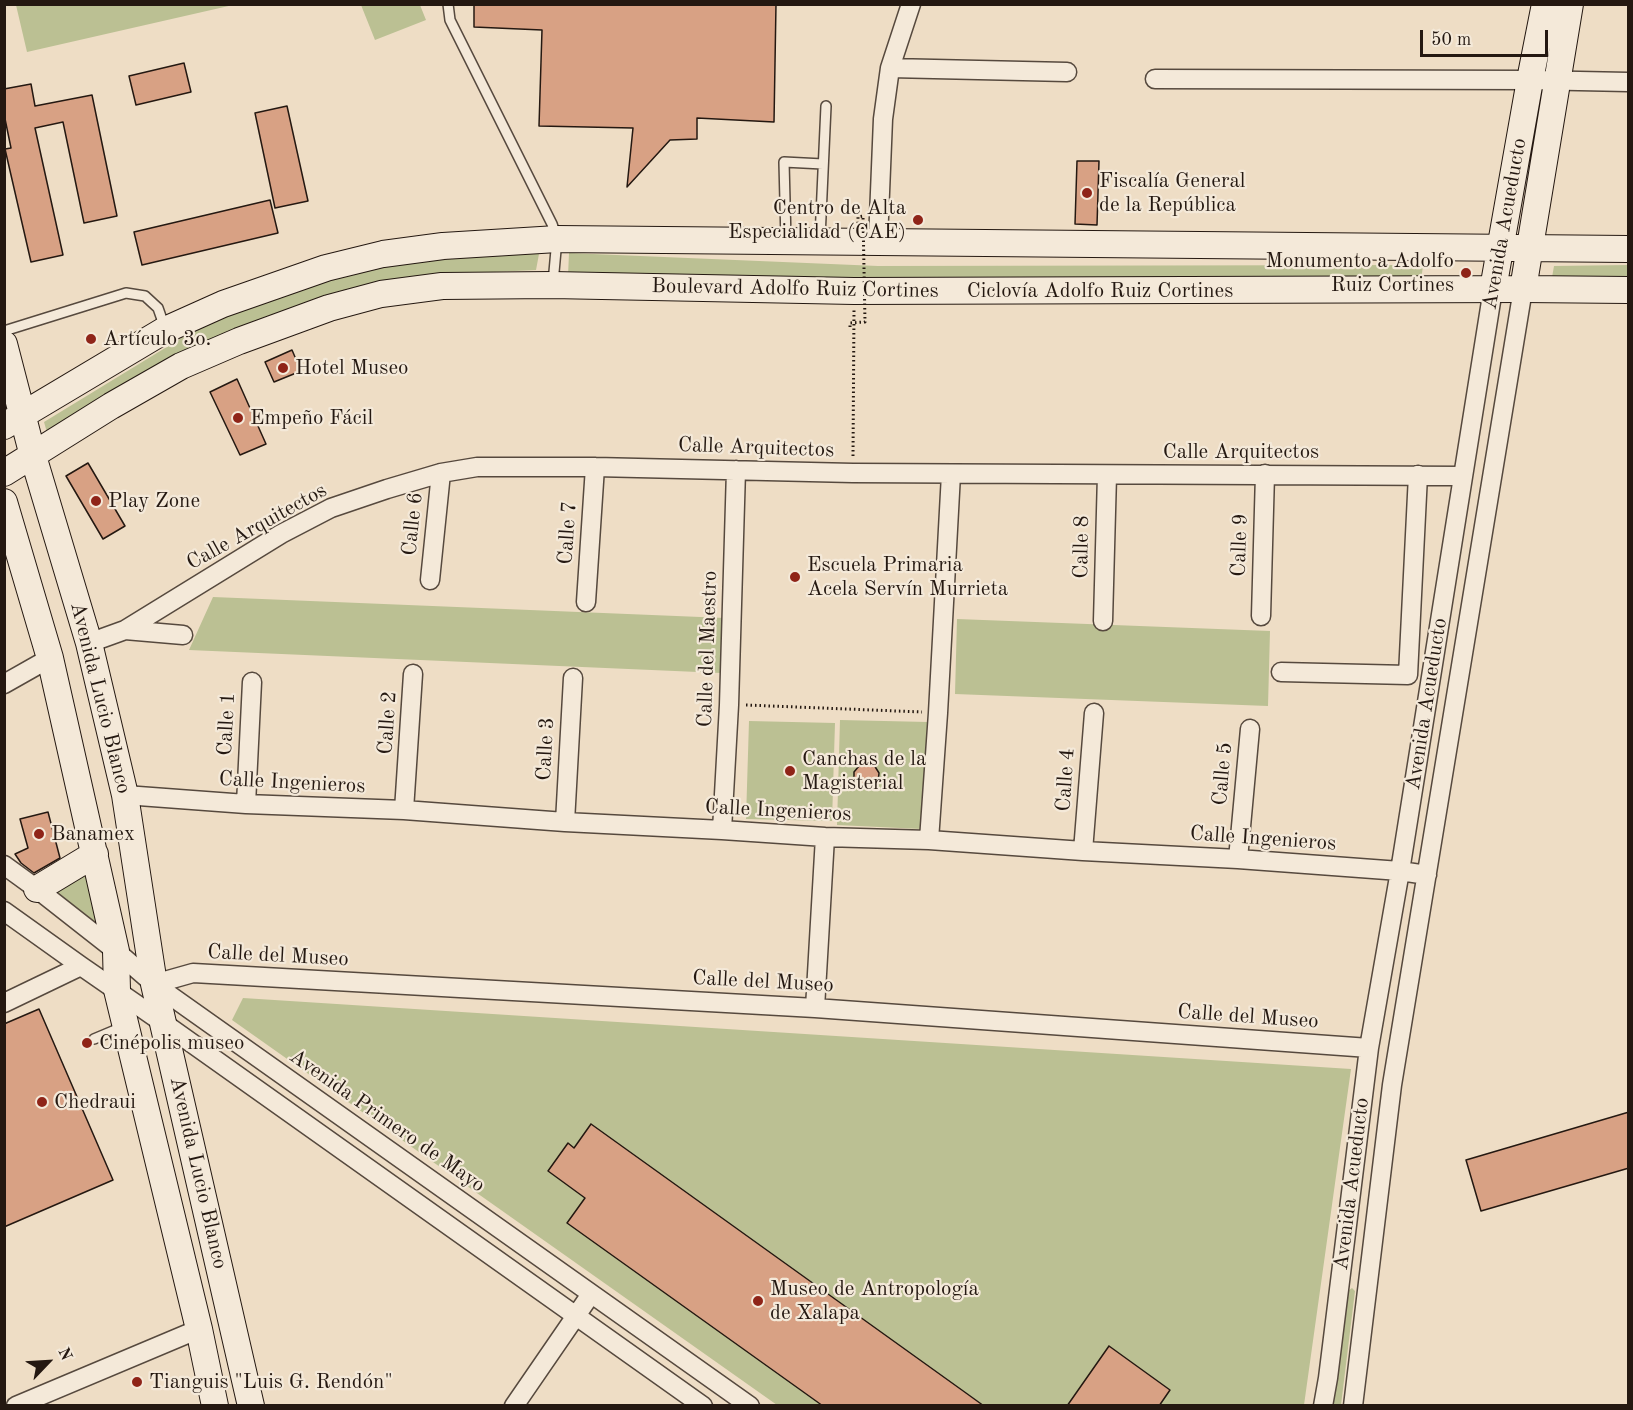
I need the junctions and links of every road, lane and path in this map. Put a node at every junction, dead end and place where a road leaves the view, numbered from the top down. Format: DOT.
graph roads {
  1 [pos="448,4"];
  2 [pos="911,4"];
  3 [pos="1545,4"];
  4 [pos="1570,4"];
  5 [pos="890,68"];
  6 [pos="1067,72"];
  7 [pos="1155,80"];
  8 [pos="1530,80"];
  9 [pos="1557,81"];
  10 [pos="1629,82"];
  11 [pos="826,106"];
  12 [pos="823,164"];
  13 [pos="868,236"];
  14 [pos="557,240"];
  15 [pos="786,241"];
  16 [pos="820,241"];
  17 [pos="1500,247"];
  18 [pos="1530,248"];
  19 [pos="1629,249"];
  20 [pos="552,285"];
  21 [pos="1493,289"];
  22 [pos="1523,289"];
  23 [pos="1629,290"];
  24 [pos="866,305"];
  25 [pos="852,329"];
  26 [pos="165,330"];
  27 [pos="4,331"];
  28 [pos="4,344"];
  29 [pos="13,421"];
  30 [pos="33,456"];
  31 [pos="595,467"];
  32 [pos="736,470"];
  33 [pos="4,473"];
  34 [pos="441,473"];
  35 [pos="853,473"];
  36 [pos="951,474"];
  37 [pos="1265,474"];
  38 [pos="1107,475"];
  39 [pos="1418,475"];
  40 [pos="1463,476"];
  41 [pos="4,502"];
  42 [pos="430,580"];
  43 [pos="586,602"];
  44 [pos="1261,616"];
  45 [pos="1103,621"];
  46 [pos="124,630"];
  47 [pos="183,634"];
  48 [pos="89,643"];
  49 [pos="50,657"];
  50 [pos="1281,672"];
  51 [pos="413,674"];
  52 [pos="573,678"];
  53 [pos="252,681"];
  54 [pos="4,684"];
  55 [pos="729,705"];
  56 [pos="938,712"];
  57 [pos="1094,713"];
  58 [pos="1250,729"];
  59 [pos="125,795"];
  60 [pos="246,804"];
  61 [pos="404,810"];
  62 [pos="565,822"];
  63 [pos="722,830"];
  64 [pos="825,837"];
  65 [pos="929,840"];
  66 [pos="1083,851"];
  67 [pos="95,854"];
  68 [pos="1238,859"];
  69 [pos="4,865"];
  70 [pos="1400,871"];
  71 [pos="1427,875"];
  72 [pos="38,889"];
  73 [pos="4,911"];
  74 [pos="116,951"];
  75 [pos="81,966"];
  76 [pos="154,984"];
  77 [pos="117,990"];
  78 [pos="4,1003"];
  79 [pos="815,1008"];
  80 [pos="162,1022"];
  81 [pos="126,1026"];
  82 [pos="94,1039"];
  83 [pos="1370,1048"];
  84 [pos="1365,1081"];
  85 [pos="1392,1085"];
  86 [pos="1341,1276"];
  87 [pos="1369,1280"];
  88 [pos="591,1294"];
  89 [pos="576,1316"];
  90 [pos="199,1329"];
  91 [pos="16,1406"];
  92 [pos="214,1406"];
  93 [pos="251,1406"];
  94 [pos="514,1406"];
  95 [pos="703,1406"];
  96 [pos="750,1406"];
  97 [pos="1323,1406"];
  98 [pos="1353,1406"];
  1 -- 14 [label="lane"];
  2 -- 5 [label="street"];
  3 -- 8 [label="main road, Avenida Acueducto"];
  4 -- 9 [label="main road, Avenida Acueducto"];
  5 -- 6 [label="street"];
  5 -- 13 [label="street"];
  7 -- 8 [label="street"];
  8 -- 9 [label="street"];
  8 -- 17 [label="main road, Avenida Acueducto"];
  9 -- 10 [label="street"];
  9 -- 18 [label="main road, Avenida Acueducto"];
  11 -- 12 [label="lane"];
  12 -- 15 [label="lane"];
  12 -- 16 [label="lane"];
  13 -- 16 [label="main road"];
  13 -- 17 [label="main road"];
  13 -- 25 [label="path, bridge"];
  14 -- 15 [label="main road"];
  14 -- 20 [label="lane"];
  14 -- 26 [label="main road"];
  15 -- 16 [label="main road"];
  17 -- 18 [label="main road"];
  17 -- 21 [label="main road, Avenida Acueducto"];
  18 -- 19 [label="main road"];
  18 -- 22 [label="main road, Avenida Acueducto"];
  20 -- 21 [label="main road, Boulevard Adolfo Ruiz Cortines"];
  20 -- 30 [label="main road, Boulevard Adolfo Ruiz Cortines"];
  21 -- 22 [label="main road, Boulevard Adolfo Ruiz Cortines"];
  21 -- 40 [label="street, Avenida Acueducto"];
  22 -- 23 [label="main road, Boulevard Adolfo Ruiz Cortines"];
  22 -- 71 [label="street, Avenida Acueducto"];
  24 -- 25 [label="path"];
  25 -- 35 [label="path"];
  26 -- 27 [label="lane"];
  26 -- 29 [label="main road"];
  28 -- 29 [label="main road, Avenida Lucio Blanco"];
  29 -- 30 [label="main road, Avenida Lucio Blanco"];
  30 -- 33 [label="main road, Boulevard Adolfo Ruiz Cortines"];
  30 -- 48 [label="main road, Avenida Lucio Blanco"];
  31 -- 32 [label="street, Calle Arquitectos"];
  31 -- 34 [label="street, Calle Arquitectos"];
  31 -- 43 [label="street, Calle 7"];
  32 -- 35 [label="street, Calle Arquitectos"];
  32 -- 55 [label="street, Calle del Maestro"];
  34 -- 42 [label="street, Calle 6"];
  34 -- 46 [label="street, Calle Arquitectos"];
  35 -- 36 [label="street, Calle Arquitectos"];
  36 -- 38 [label="street, Calle Arquitectos"];
  36 -- 56 [label="street"];
  37 -- 38 [label="street, Calle Arquitectos"];
  37 -- 39 [label="street, Calle Arquitectos"];
  37 -- 44 [label="street, Calle 9"];
  38 -- 45 [label="street, Calle 8"];
  39 -- 40 [label="street, Calle Arquitectos"];
  39 -- 50 [label="street"];
  40 -- 70 [label="street, Avenida Acueducto"];
  41 -- 49 [label="main road, Avenida Lucio Blanco"];
  46 -- 47 [label="street"];
  46 -- 48 [label="street, Calle Arquitectos"];
  48 -- 59 [label="main road, Avenida Lucio Blanco"];
  49 -- 54 [label="street"];
  49 -- 67 [label="main road, Avenida Lucio Blanco"];
  51 -- 61 [label="street, Calle 2"];
  52 -- 62 [label="street, Calle 3"];
  53 -- 60 [label="street, Calle 1"];
  55 -- 56 [label="path"];
  55 -- 63 [label="street, Calle del Maestro"];
  56 -- 65 [label="street"];
  57 -- 66 [label="street, Calle 4"];
  58 -- 68 [label="street, Calle 5"];
  59 -- 60 [label="street, Calle Ingenieros"];
  59 -- 76 [label="main road, Avenida Lucio Blanco"];
  60 -- 61 [label="street, Calle Ingenieros"];
  61 -- 62 [label="street, Calle Ingenieros"];
  62 -- 63 [label="street, Calle Ingenieros"];
  63 -- 64 [label="street, Calle Ingenieros"];
  64 -- 65 [label="street, Calle Ingenieros"];
  64 -- 79 [label="street"];
  65 -- 66 [label="street, Calle Ingenieros"];
  66 -- 68 [label="street, Calle Ingenieros"];
  67 -- 72 [label="main road"];
  67 -- 74 [label="main road, Avenida Lucio Blanco"];
  68 -- 70 [label="street, Calle Ingenieros"];
  69 -- 72 [label="street, Avenida Primero de Mayo"];
  70 -- 71 [label="street, Calle Ingenieros"];
  70 -- 83 [label="street, Avenida Acueducto"];
  71 -- 85 [label="street, Avenida Acueducto"];
  72 -- 74 [label="street, Avenida Primero de Mayo"];
  73 -- 75 [label="street"];
  74 -- 76 [label="street, Avenida Primero de Mayo"];
  74 -- 77 [label="main road, Avenida Lucio Blanco"];
  75 -- 77 [label="street"];
  75 -- 78 [label="street"];
  76 -- 79 [label="street, Calle del Museo"];
  76 -- 80 [label="main road, Avenida Lucio Blanco"];
  76 -- 88 [label="street, Avenida Primero de Mayo"];
  77 -- 80 [label="street"];
  77 -- 81 [label="main road, Avenida Lucio Blanco"];
  79 -- 83 [label="street, Calle del Museo"];
  80 -- 89 [label="street"];
  80 -- 93 [label="main road, Avenida Lucio Blanco"];
  81 -- 82 [label="lane"];
  81 -- 90 [label="main road, Avenida Lucio Blanco"];
  83 -- 84 [label="street, Avenida Acueducto"];
  84 -- 85 [label="street"];
  84 -- 86 [label="street, Avenida Acueducto"];
  85 -- 87 [label="street, Avenida Acueducto"];
  86 -- 87 [label="street"];
  86 -- 97 [label="street, Avenida Acueducto"];
  87 -- 98 [label="street, Avenida Acueducto"];
  88 -- 89 [label="street"];
  88 -- 96 [label="street, Avenida Primero de Mayo"];
  89 -- 94 [label="street"];
  89 -- 95 [label="street"];
  90 -- 91 [label="street"];
  90 -- 92 [label="main road, Avenida Lucio Blanco"];
}
